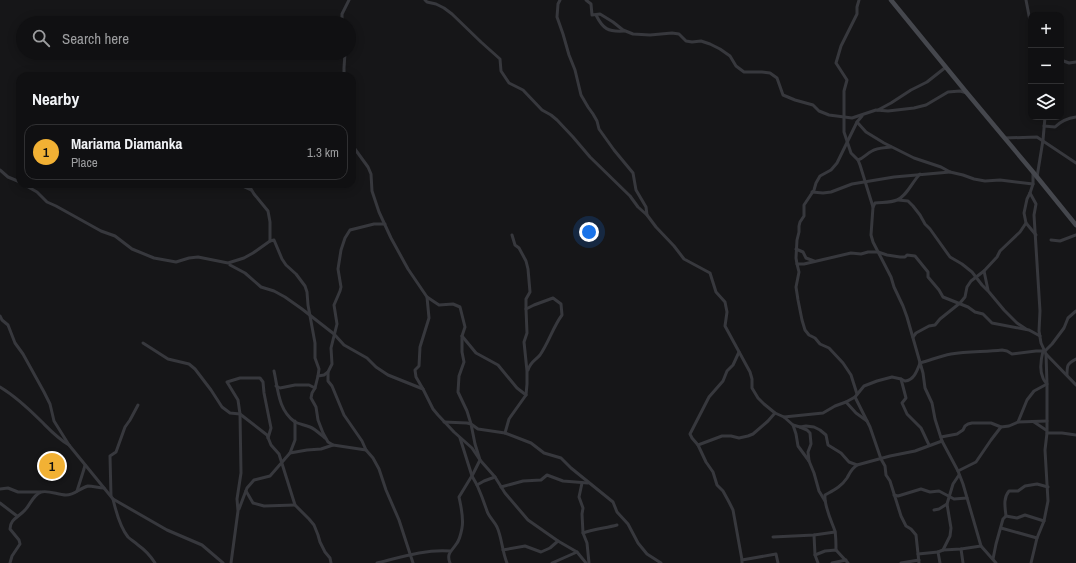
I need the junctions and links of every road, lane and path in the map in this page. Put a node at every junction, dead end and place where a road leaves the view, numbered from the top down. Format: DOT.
graph roads {
  1 [pos="349,0"];
  2 [pos="425,0"];
  3 [pos="560,0"];
  4 [pos="586,0"];
  5 [pos="859,0"];
  6 [pos="891,0"];
  7 [pos="1026,0"];
  8 [pos="1028,12"];
  9 [pos="596,15"];
  10 [pos="342,16"];
  11 [pos="626,32"];
  12 [pos="345,60"];
  13 [pos="1064,61"];
  14 [pos="1076,62"];
  15 [pos="946,67"];
  16 [pos="344,72"];
  17 [pos="967,93"];
  18 [pos="876,110"];
  19 [pos="862,116"];
  20 [pos="843,117"];
  21 [pos="1076,117"];
  22 [pos="1045,120"];
  23 [pos="857,122"];
  24 [pos="1044,126"];
  25 [pos="1004,138"];
  26 [pos="1043,140"];
  27 [pos="847,143"];
  28 [pos="892,147"];
  29 [pos="356,150"];
  30 [pos="858,160"];
  31 [pos="1076,163"];
  32 [pos="0,170"];
  33 [pos="950,172"];
  34 [pos="1033,172"];
  35 [pos="920,174"];
  36 [pos="1037,177"];
  37 [pos="16,180"];
  38 [pos="866,182"];
  39 [pos="1033,184"];
  40 [pos="30,188"];
  41 [pos="246,188"];
  42 [pos="250,188"];
  43 [pos="252,191"];
  44 [pos="812,192"];
  45 [pos="1030,194"];
  46 [pos="898,200"];
  47 [pos="873,206"];
  48 [pos="647,215"];
  49 [pos="1026,223"];
  50 [pos="385,224"];
  51 [pos="1076,225"];
  52 [pos="512,235"];
  53 [pos="1036,235"];
  54 [pos="1076,235"];
  55 [pos="1051,240"];
  56 [pos="270,241"];
  57 [pos="796,249"];
  58 [pos="878,252"];
  59 [pos="814,261"];
  60 [pos="797,264"];
  61 [pos="230,265"];
  62 [pos="984,271"];
  63 [pos="976,278"];
  64 [pos="989,292"];
  65 [pos="427,297"];
  66 [pos="965,297"];
  67 [pos="960,303"];
  68 [pos="968,307"];
  69 [pos="526,309"];
  70 [pos="1076,311"];
  71 [pos="310,315"];
  72 [pos="0,316"];
  73 [pos="1029,330"];
  74 [pos="334,334"];
  75 [pos="462,336"];
  76 [pos="1040,336"];
  77 [pos="913,337"];
  78 [pos="143,343"];
  79 [pos="739,352"];
  80 [pos="1045,352"];
  81 [pos="1076,359"];
  82 [pos="920,363"];
  83 [pos="274,371"];
  84 [pos="527,371"];
  85 [pos="328,372"];
  86 [pos="324,375"];
  87 [pos="1067,375"];
  88 [pos="318,376"];
  89 [pos="901,379"];
  90 [pos="328,381"];
  91 [pos="1047,384"];
  92 [pos="1076,385"];
  93 [pos="276,386"];
  94 [pos="0,387"];
  95 [pos="315,388"];
  96 [pos="423,388"];
  97 [pos="526,395"];
  98 [pos="856,396"];
  99 [pos="846,402"];
  100 [pos="138,405"];
  101 [pos="775,413"];
  102 [pos="240,414"];
  103 [pos="784,417"];
  104 [pos="295,421"];
  105 [pos="1033,421"];
  106 [pos="1047,421"];
  107 [pos="444,422"];
  108 [pos="868,422"];
  109 [pos="1018,422"];
  110 [pos="471,424"];
  111 [pos="793,425"];
  112 [pos="800,427"];
  113 [pos="1001,427"];
  114 [pos="1046,431"];
  115 [pos="505,432"];
  116 [pos="1076,435"];
  117 [pos="459,436"];
  118 [pos="268,438"];
  119 [pos="326,439"];
  120 [pos="942,439"];
  121 [pos="69,445"];
  122 [pos="333,445"];
  123 [pos="698,445"];
  124 [pos="929,445"];
  125 [pos="366,450"];
  126 [pos="290,454"];
  127 [pos="881,459"];
  128 [pos="480,460"];
  129 [pos="808,461"];
  130 [pos="281,463"];
  131 [pos="85,465"];
  132 [pos="857,465"];
  133 [pos="958,473"];
  134 [pos="472,476"];
  135 [pos="495,477"];
  136 [pos="582,483"];
  137 [pos="589,483"];
  138 [pos="477,485"];
  139 [pos="501,487"];
  140 [pos="1048,487"];
  141 [pos="104,488"];
  142 [pos="0,489"];
  143 [pos="78,491"];
  144 [pos="246,491"];
  145 [pos="40,492"];
  146 [pos="894,495"];
  147 [pos="949,497"];
  148 [pos="112,498"];
  149 [pos="967,498"];
  150 [pos="824,501"];
  151 [pos="0,503"];
  152 [pos="947,504"];
  153 [pos="295,505"];
  154 [pos="934,510"];
  155 [pos="238,511"];
  156 [pos="17,516"];
  157 [pos="1006,516"];
  158 [pos="1044,522"];
  159 [pos="617,525"];
  160 [pos="1001,528"];
  161 [pos="835,532"];
  162 [pos="583,533"];
  163 [pos="814,536"];
  164 [pos="773,537"];
  165 [pos="1038,538"];
  166 [pos="558,541"];
  167 [pos="981,546"];
  168 [pos="961,549"];
  169 [pos="502,550"];
  170 [pos="836,550"];
  171 [pos="943,550"];
  172 [pos="450,552"];
  173 [pos="577,552"];
  174 [pos="938,552"];
  175 [pos="918,554"];
  176 [pos="411,555"];
  177 [pos="815,555"];
  178 [pos="993,559"];
  179 [pos="742,561"];
  180 [pos="847,562"];
  181 [pos="919,562"];
  182 [pos="10,563"];
  183 [pos="155,563"];
  184 [pos="223,563"];
  185 [pos="231,563"];
  186 [pos="331,563"];
  187 [pos="377,563"];
  188 [pos="413,563"];
  189 [pos="450,563"];
  190 [pos="507,563"];
  191 [pos="552,563"];
  192 [pos="588,563"];
  193 [pos="661,563"];
  194 [pos="778,563"];
  195 [pos="818,563"];
  196 [pos="832,563"];
  197 [pos="901,563"];
  198 [pos="940,563"];
  199 [pos="963,563"];
  200 [pos="996,563"];
  201 [pos="1031,563"];
  1 -- 10 [label="street"];
  2 -- 48 [label="street"];
  3 -- 48 [label="street"];
  4 -- 9 [label="street"];
  5 -- 20 [label="street"];
  6 -- 15 [label="main road"];
  7 -- 8 [label="street"];
  9 -- 11 [label="street"];
  9 -- 11 [label="street"];
  11 -- 20 [label="street"];
  12 -- 16 [label="street"];
  13 -- 14 [label="street"];
  15 -- 17 [label="main road"];
  15 -- 18 [label="street"];
  17 -- 18 [label="street"];
  17 -- 25 [label="main road"];
  18 -- 19 [label="street"];
  19 -- 20 [label="street"];
  19 -- 23 [label="street"];
  20 -- 27 [label="street"];
  21 -- 24 [label="street"];
  22 -- 24 [label="street"];
  23 -- 27 [label="street"];
  23 -- 28 [label="street"];
  24 -- 26 [label="street"];
  25 -- 26 [label="street"];
  25 -- 34 [label="main road"];
  26 -- 31 [label="street"];
  26 -- 36 [label="street"];
  27 -- 30 [label="street"];
  27 -- 44 [label="street"];
  28 -- 30 [label="street"];
  28 -- 33 [label="street"];
  29 -- 50 [label="street"];
  30 -- 38 [label="street"];
  32 -- 37 [label="street"];
  33 -- 35 [label="street"];
  33 -- 39 [label="street"];
  34 -- 36 [label="main road"];
  34 -- 39 [label="street"];
  35 -- 38 [label="street"];
  35 -- 46 [label="street"];
  36 -- 51 [label="main road"];
  38 -- 44 [label="street"];
  38 -- 47 [label="street"];
  39 -- 45 [label="street"];
  40 -- 56 [label="street"];
  41 -- 43 [label="street"];
  42 -- 43 [label="street"];
  43 -- 56 [label="street"];
  44 -- 57 [label="street"];
  45 -- 49 [label="street"];
  45 -- 53 [label="street"];
  46 -- 47 [label="street"];
  46 -- 63 [label="street"];
  47 -- 58 [label="street"];
  48 -- 79 [label="street"];
  49 -- 53 [label="street"];
  49 -- 62 [label="street"];
  50 -- 65 [label="street"];
  50 -- 74 [label="street"];
  52 -- 69 [label="street"];
  53 -- 76 [label="street"];
  54 -- 55 [label="street"];
  56 -- 71 [label="street"];
  57 -- 59 [label="street"];
  57 -- 60 [label="street"];
  58 -- 59 [label="street"];
  58 -- 67 [label="street"];
  58 -- 77 [label="street"];
  59 -- 60 [label="street"];
  60 -- 98 [label="street"];
  61 -- 71 [label="street"];
  62 -- 63 [label="street"];
  62 -- 64 [label="street"];
  63 -- 64 [label="street"];
  63 -- 66 [label="street"];
  64 -- 73 [label="street"];
  65 -- 75 [label="street"];
  65 -- 96 [label="street"];
  66 -- 67 [label="street"];
  66 -- 68 [label="street"];
  67 -- 68 [label="street"];
  67 -- 77 [label="street"];
  68 -- 73 [label="street"];
  69 -- 84 [label="street"];
  69 -- 84 [label="street"];
  70 -- 80 [label="street"];
  71 -- 74 [label="street"];
  71 -- 88 [label="street"];
  72 -- 121 [label="street"];
  73 -- 76 [label="street"];
  74 -- 85 [label="street"];
  74 -- 96 [label="street"];
  75 -- 97 [label="street"];
  75 -- 110 [label="street"];
  76 -- 80 [label="street"];
  77 -- 82 [label="street"];
  78 -- 102 [label="street"];
  79 -- 101 [label="street"];
  79 -- 123 [label="street"];
  80 -- 82 [label="street"];
  80 -- 87 [label="street"];
  80 -- 91 [label="street"];
  81 -- 87 [label="street"];
  82 -- 89 [label="street"];
  82 -- 120 [label="street"];
  83 -- 93 [label="street"];
  84 -- 97 [label="street"];
  85 -- 86 [label="street"];
  85 -- 90 [label="street"];
  86 -- 88 [label="street"];
  86 -- 90 [label="street"];
  87 -- 92 [label="street"];
  88 -- 95 [label="street"];
  89 -- 98 [label="street"];
  89 -- 124 [label="street"];
  90 -- 125 [label="street"];
  91 -- 106 [label="street"];
  91 -- 109 [label="street"];
  93 -- 95 [label="street"];
  93 -- 104 [label="street"];
  94 -- 121 [label="street"];
  95 -- 119 [label="street"];
  96 -- 107 [label="street"];
  97 -- 115 [label="street"];
  98 -- 99 [label="street"];
  98 -- 108 [label="street"];
  99 -- 103 [label="street"];
  99 -- 108 [label="street"];
  100 -- 148 [label="street"];
  101 -- 103 [label="street"];
  101 -- 123 [label="street"];
  102 -- 118 [label="street"];
  102 -- 118 [label="street"];
  102 -- 155 [label="street"];
  103 -- 111 [label="street"];
  104 -- 119 [label="street"];
  104 -- 126 [label="street"];
  105 -- 106 [label="street"];
  105 -- 109 [label="street"];
  105 -- 114 [label="street"];
  106 -- 114 [label="street"];
  107 -- 110 [label="street"];
  107 -- 117 [label="street"];
  108 -- 127 [label="street"];
  109 -- 113 [label="street"];
  110 -- 115 [label="street"];
  110 -- 128 [label="street"];
  111 -- 112 [label="street"];
  111 -- 129 [label="street"];
  112 -- 129 [label="street"];
  112 -- 132 [label="street"];
  113 -- 120 [label="street"];
  113 -- 133 [label="street"];
  114 -- 116 [label="street"];
  114 -- 140 [label="street"];
  115 -- 137 [label="street"];
  117 -- 128 [label="street"];
  117 -- 134 [label="street"];
  118 -- 130 [label="street"];
  119 -- 122 [label="street"];
  120 -- 124 [label="street"];
  120 -- 133 [label="street"];
  121 -- 131 [label="street"];
  122 -- 125 [label="street"];
  122 -- 126 [label="street"];
  123 -- 179 [label="street"];
  124 -- 127 [label="street"];
  125 -- 176 [label="street"];
  126 -- 130 [label="street"];
  127 -- 132 [label="street"];
  127 -- 146 [label="street"];
  128 -- 134 [label="street"];
  128 -- 135 [label="street"];
  129 -- 150 [label="street"];
  130 -- 144 [label="street"];
  130 -- 153 [label="street"];
  131 -- 141 [label="street"];
  131 -- 143 [label="street"];
  132 -- 150 [label="street"];
  133 -- 147 [label="street"];
  133 -- 149 [label="street"];
  134 -- 138 [label="street"];
  134 -- 172 [label="street"];
  135 -- 138 [label="street"];
  135 -- 139 [label="street"];
  136 -- 137 [label="street"];
  136 -- 139 [label="street"];
  136 -- 162 [label="street"];
  137 -- 193 [label="street"];
  138 -- 169 [label="street"];
  139 -- 166 [label="street"];
  140 -- 157 [label="street"];
  140 -- 158 [label="street"];
  141 -- 143 [label="street"];
  141 -- 148 [label="street"];
  142 -- 145 [label="street"];
  143 -- 145 [label="street"];
  144 -- 153 [label="street"];
  144 -- 155 [label="street"];
  145 -- 156 [label="street"];
  146 -- 147 [label="street"];
  146 -- 175 [label="street"];
  147 -- 149 [label="street"];
  147 -- 152 [label="street"];
  148 -- 183 [label="street"];
  148 -- 184 [label="street"];
  149 -- 167 [label="street"];
  150 -- 161 [label="street"];
  151 -- 156 [label="street"];
  152 -- 154 [label="street"];
  152 -- 171 [label="street"];
  153 -- 186 [label="street"];
  155 -- 185 [label="street"];
  156 -- 182 [label="street"];
  157 -- 158 [label="street"];
  157 -- 160 [label="street"];
  158 -- 165 [label="street"];
  159 -- 162 [label="street"];
  160 -- 165 [label="street"];
  160 -- 178 [label="street"];
  161 -- 163 [label="street"];
  161 -- 170 [label="street"];
  162 -- 192 [label="street"];
  163 -- 164 [label="street"];
  163 -- 177 [label="street"];
  165 -- 201 [label="street"];
  166 -- 169 [label="street"];
  166 -- 173 [label="street"];
  167 -- 168 [label="street"];
  167 -- 178 [label="street"];
  168 -- 171 [label="street"];
  168 -- 199 [label="street"];
  169 -- 190 [label="street"];
  170 -- 177 [label="street"];
  170 -- 180 [label="street"];
  171 -- 174 [label="street"];
  172 -- 176 [label="street"];
  172 -- 189 [label="street"];
  173 -- 191 [label="street"];
  173 -- 192 [label="street"];
  174 -- 175 [label="street"];
  174 -- 198 [label="street"];
  175 -- 181 [label="street"];
  176 -- 187 [label="street"];
  176 -- 188 [label="street"];
  177 -- 195 [label="street"];
  178 -- 200 [label="street"];
  179 -- 194 [label="street"];
  180 -- 196 [label="street"];
  181 -- 197 [label="street"];
}
